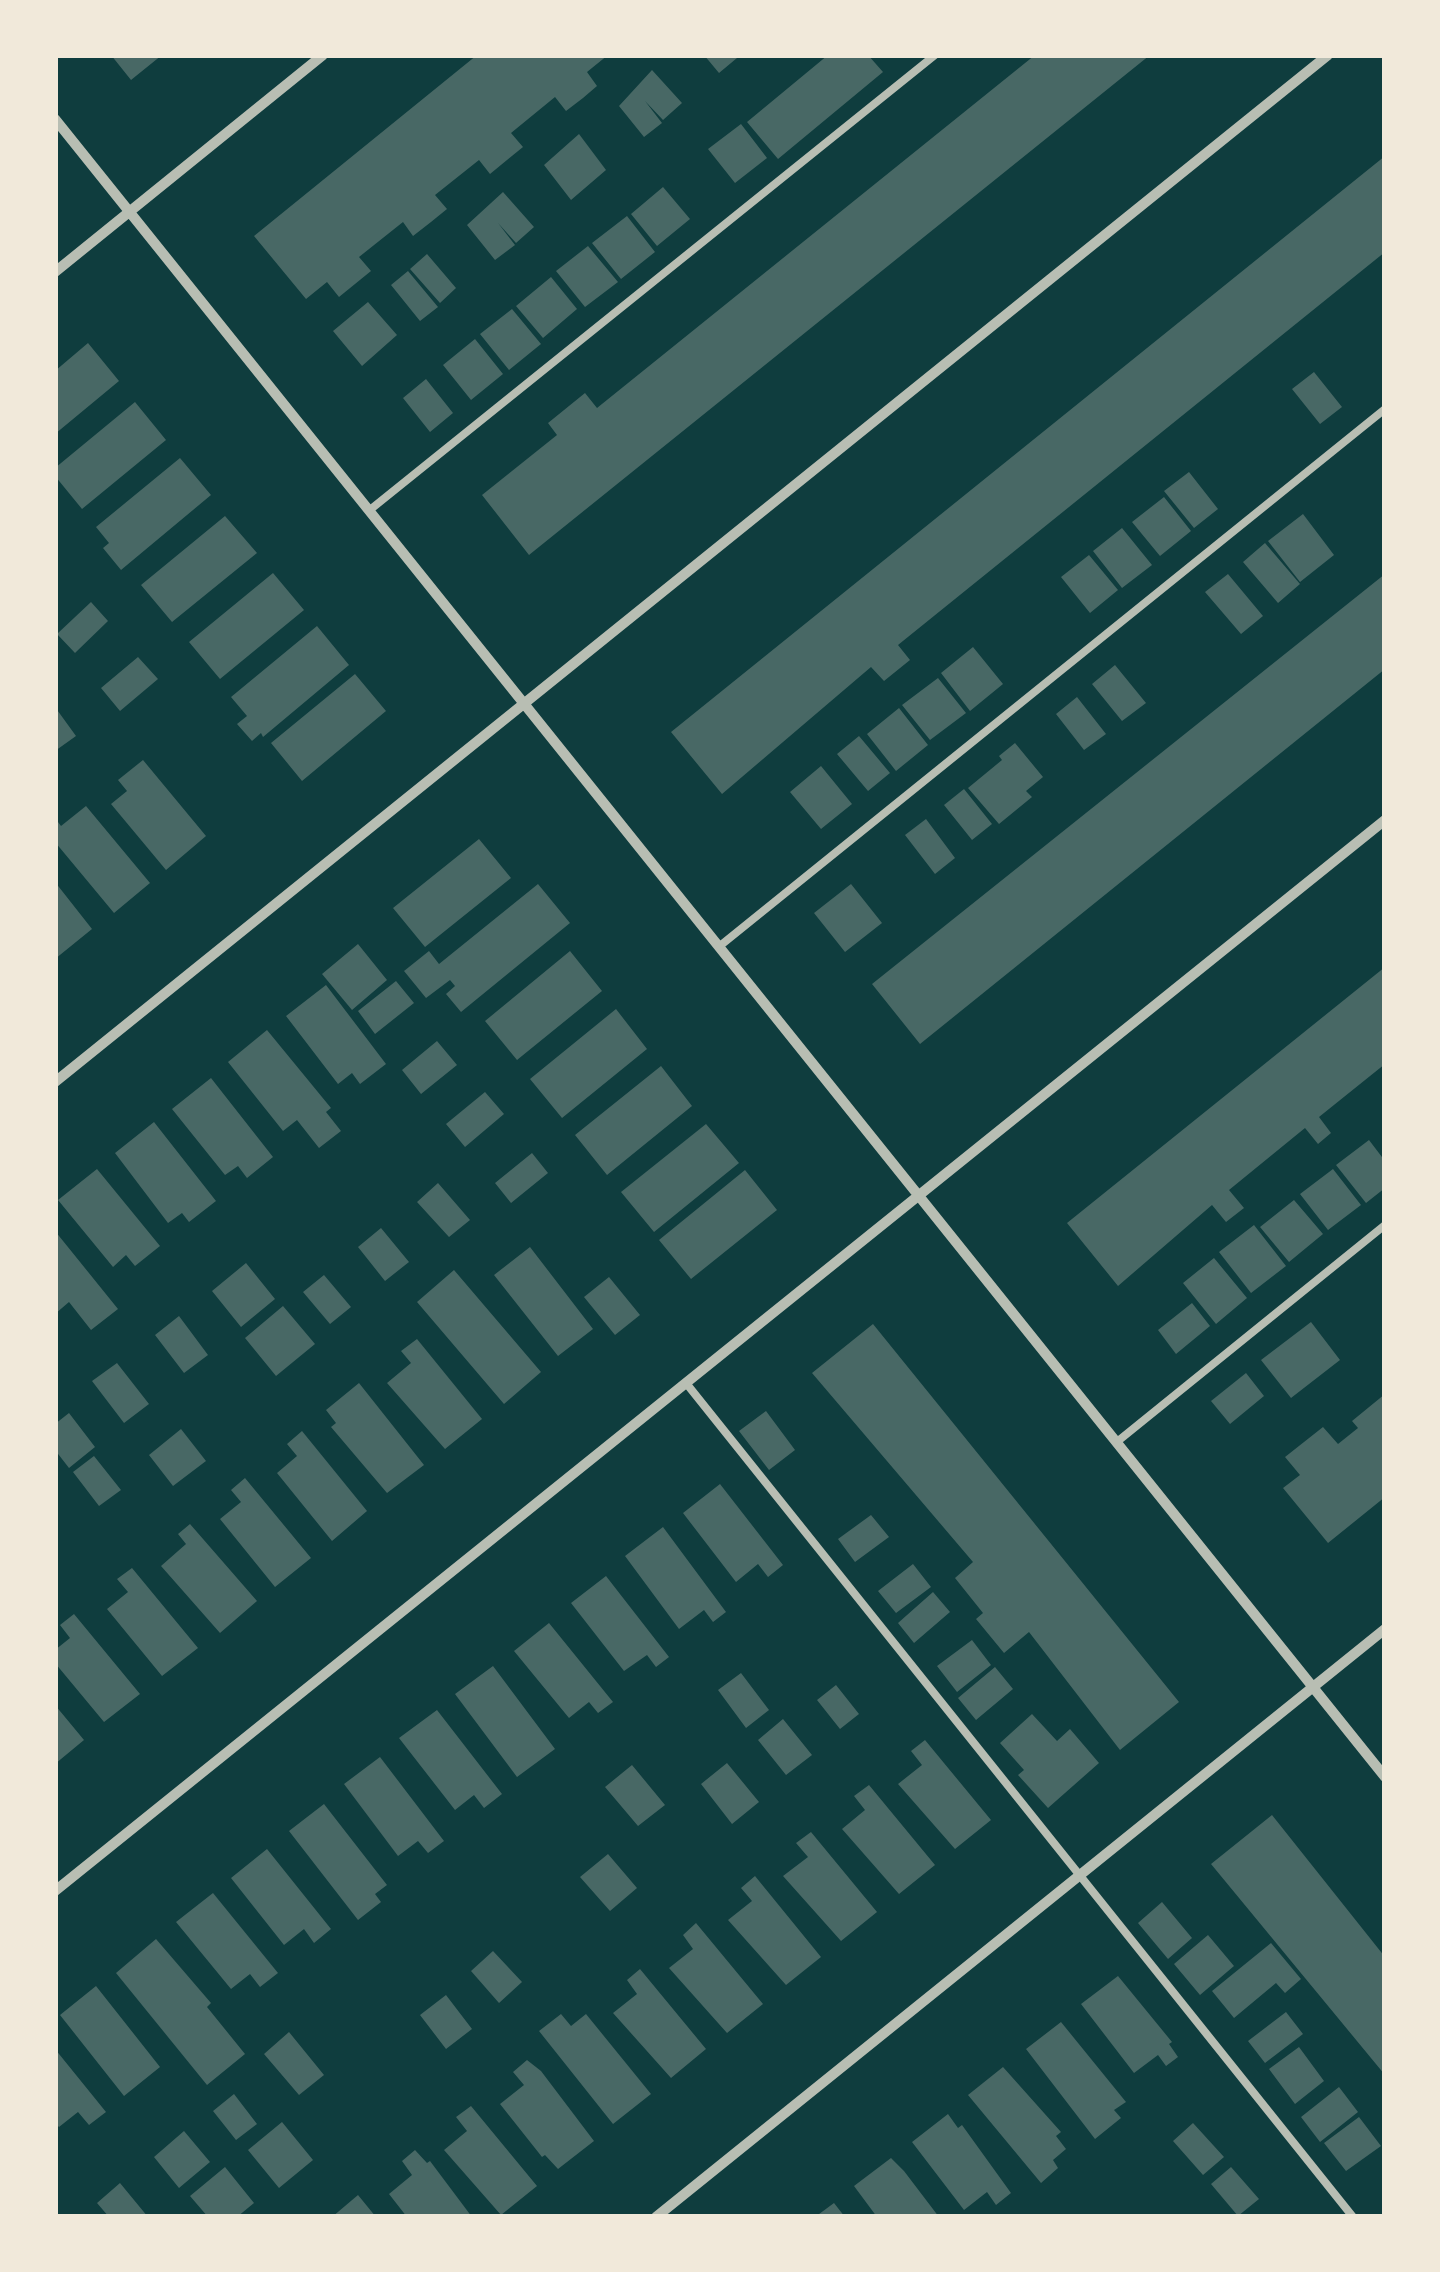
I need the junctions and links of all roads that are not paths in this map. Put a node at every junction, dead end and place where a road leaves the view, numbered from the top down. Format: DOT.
graph roads {
  1 [pos="324,55"];
  2 [pos="935,55"];
  3 [pos="1328,55"];
  4 [pos="55,119"];
  5 [pos="130,212"];
  6 [pos="55,272"];
  7 [pos="1385,410"];
  8 [pos="371,509"];
  9 [pos="526,702"];
  10 [pos="1385,820"];
  11 [pos="722,945"];
  12 [pos="55,1082"];
  13 [pos="921,1194"];
  14 [pos="1385,1224"];
  15 [pos="686,1383"];
  16 [pos="1118,1441"];
  17 [pos="1385,1629"];
  18 [pos="1313,1688"];
  19 [pos="1385,1777"];
  20 [pos="1078,1877"];
  21 [pos="55,1892"];
  22 [pos="656,2217"];
  23 [pos="1354,2217"];
  1 -- 5 [label="street"];
  2 -- 8 [label="lane"];
  3 -- 9 [label="street"];
  4 -- 5 [label="street"];
  5 -- 6 [label="street"];
  5 -- 8 [label="street"];
  7 -- 11 [label="lane"];
  8 -- 9 [label="street"];
  9 -- 11 [label="street"];
  9 -- 12 [label="street"];
  10 -- 13 [label="street"];
  11 -- 13 [label="street"];
  13 -- 15 [label="street"];
  13 -- 16 [label="street"];
  14 -- 16 [label="lane"];
  15 -- 20 [label="lane"];
  15 -- 21 [label="street"];
  16 -- 18 [label="street"];
  17 -- 18 [label="street"];
  18 -- 19 [label="street"];
  18 -- 20 [label="street"];
  20 -- 22 [label="street"];
  20 -- 23 [label="lane"];
}
